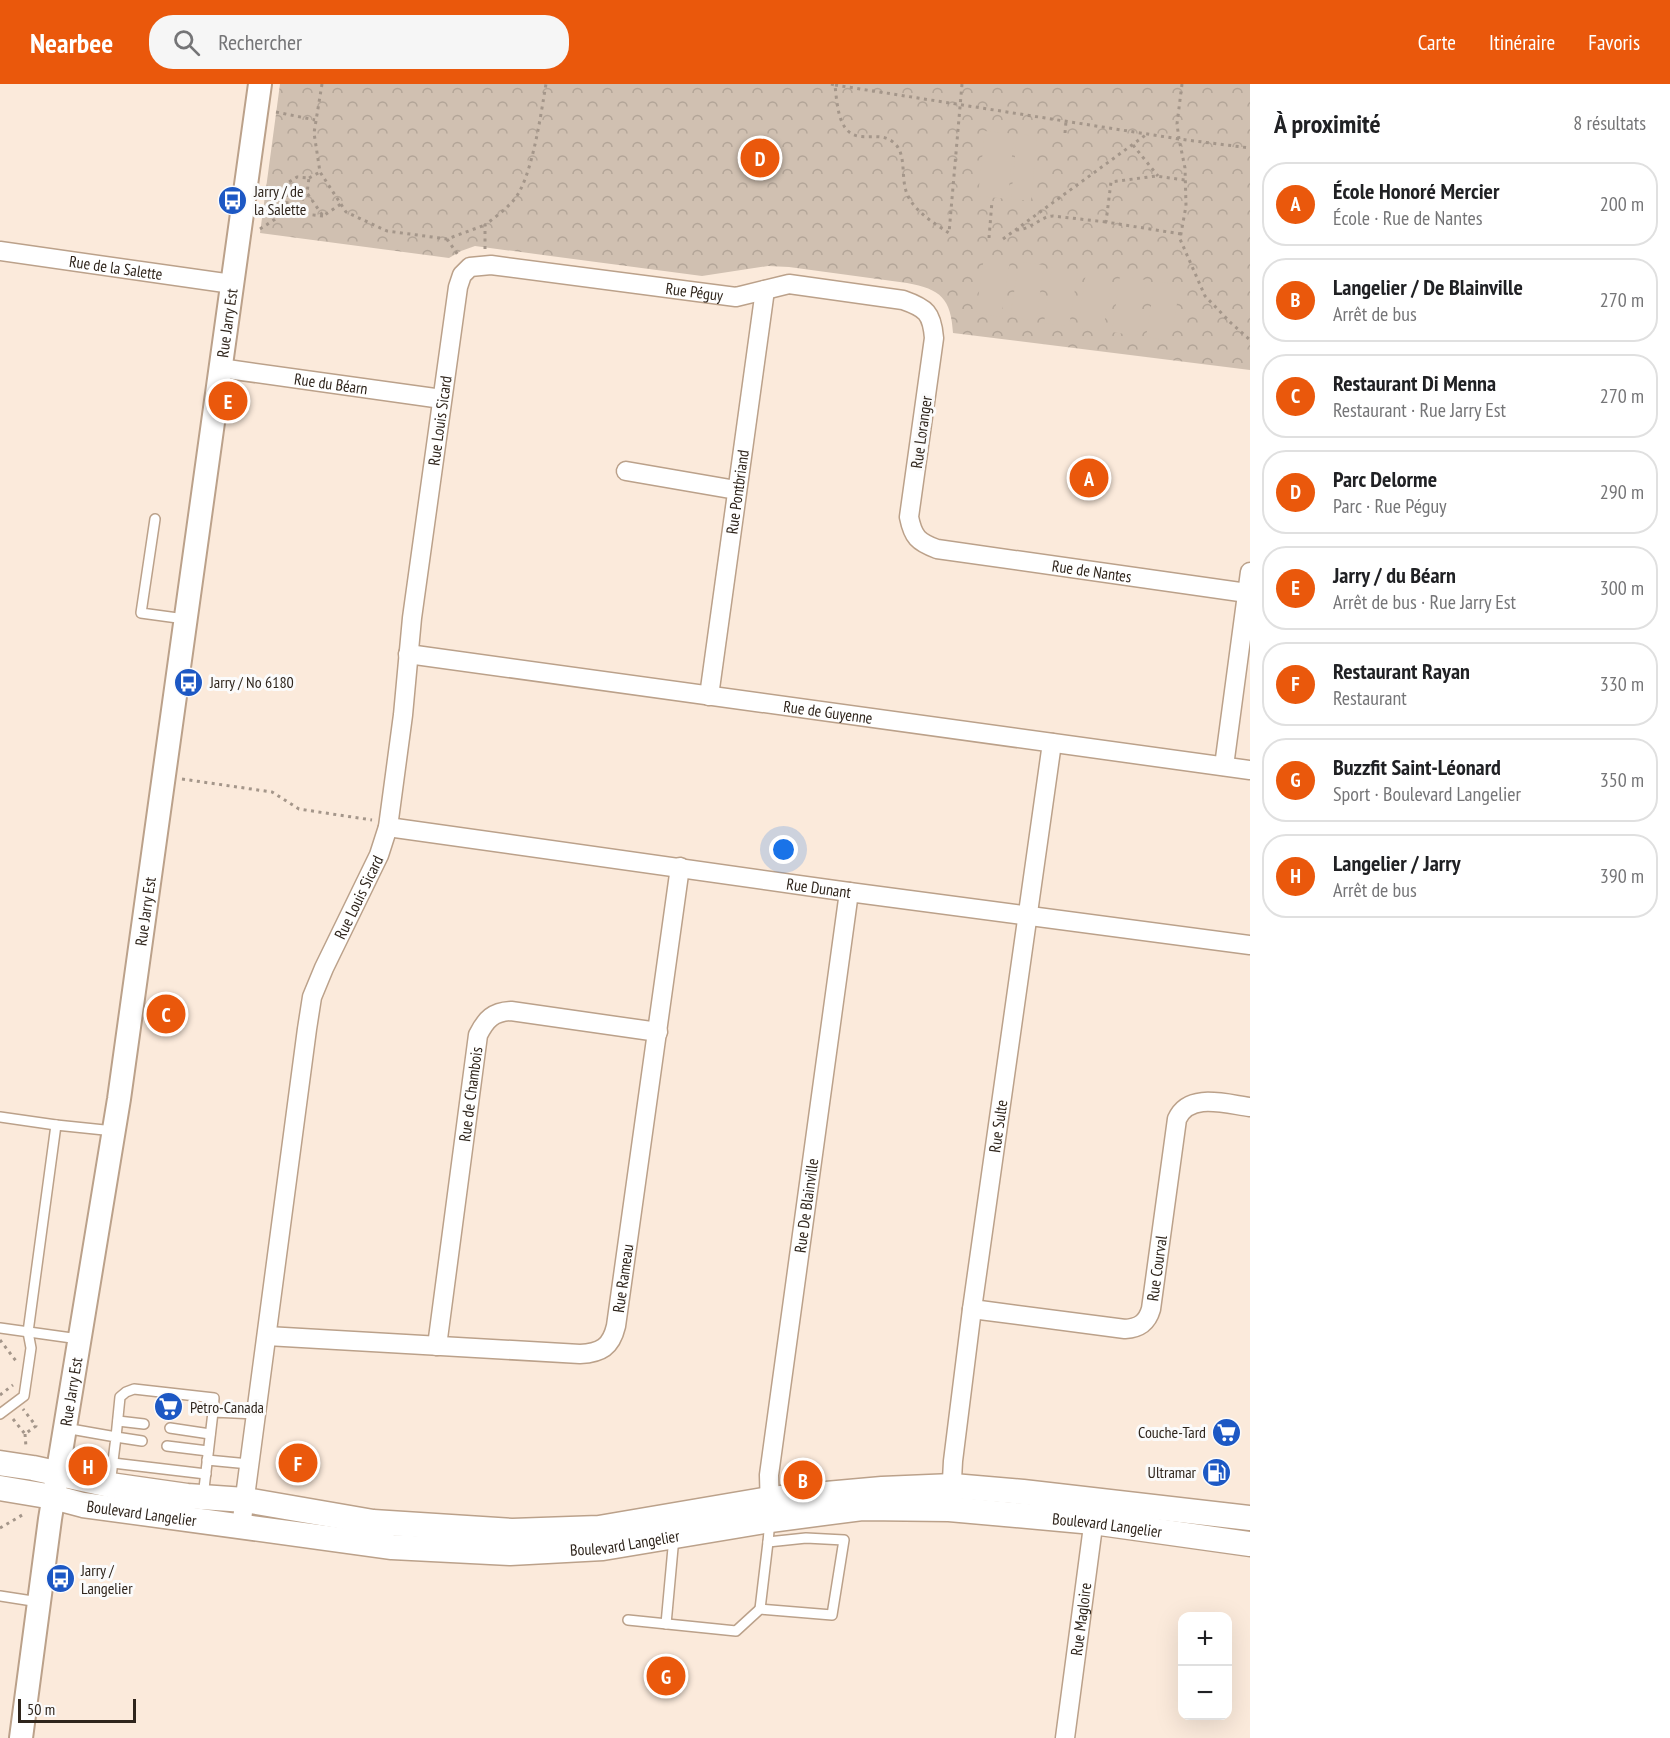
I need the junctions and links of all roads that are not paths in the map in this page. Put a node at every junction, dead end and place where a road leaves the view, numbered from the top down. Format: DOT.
graph roads {
  1 [pos="260,84"];
  2 [pos="0,251"];
  3 [pos="478,266"];
  4 [pos="232,284"];
  5 [pos="765,290"];
  6 [pos="920,306"];
  7 [pos="220,368"];
  8 [pos="442,399"];
  9 [pos="626,471"];
  10 [pos="736,490"];
  11 [pos="155,519"];
  12 [pos="937,549"];
  13 [pos="1250,572"];
  14 [pos="1247,593"];
  15 [pos="186,620"];
  16 [pos="408,654"];
  17 [pos="709,696"];
  18 [pos="1053,743"];
  19 [pos="1224,766"];
  20 [pos="1250,770"];
  21 [pos="389,824"];
  22 [pos="680,867"];
  23 [pos="849,892"];
  24 [pos="1028,915"];
  25 [pos="1250,945"];
  26 [pos="658,1032"];
  27 [pos="1250,1107"];
  28 [pos="0,1117"];
  29 [pos="56,1125"];
  30 [pos="114,1131"];
  31 [pos="972,1309"];
  32 [pos="0,1328"];
  33 [pos="28,1332"];
  34 [pos="267,1336"];
  35 [pos="79,1339"];
  36 [pos="437,1346"];
  37 [pos="213,1412"];
  38 [pos="0,1414"];
  39 [pos="256,1414"];
  40 [pos="118,1421"];
  41 [pos="144,1424"];
  42 [pos="65,1428"];
  43 [pos="170,1428"];
  44 [pos="210,1434"];
  45 [pos="116,1437"];
  46 [pos="142,1441"];
  47 [pos="167,1446"];
  48 [pos="208,1455"];
  49 [pos="0,1463"];
  50 [pos="249,1464"];
  51 [pos="111,1474"];
  52 [pos="55,1485"];
  53 [pos="204,1486"];
  54 [pos="0,1488"];
  55 [pos="951,1498"];
  56 [pos="245,1500"];
  57 [pos="1095,1511"];
  58 [pos="1250,1518"];
  59 [pos="769,1520"];
  60 [pos="241,1527"];
  61 [pos="674,1536"];
  62 [pos="1250,1544"];
  63 [pos="0,1596"];
  64 [pos="39,1602"];
  65 [pos="760,1609"];
  66 [pos="628,1620"];
  67 [pos="666,1624"];
  68 [pos="21,1738"];
  69 [pos="1065,1738"];
  1 -- 4 [label="street, Rue Jarry Est"];
  2 -- 4 [label="street, Rue de la Salette"];
  3 -- 5 [label="street, Rue Péguy"];
  3 -- 8 [label="street, Rue Louis Sicard"];
  4 -- 7 [label="street, Rue Jarry Est"];
  5 -- 6 [label="street, Rue Péguy"];
  5 -- 10 [label="street, Rue Pontbriand"];
  6 -- 12 [label="street, Rue Loranger"];
  7 -- 8 [label="street, Rue du Béarn"];
  7 -- 15 [label="street, Rue Jarry Est"];
  8 -- 16 [label="street, Rue Louis Sicard"];
  9 -- 10 [label="street"];
  10 -- 17 [label="street, Rue Pontbriand"];
  11 -- 15 [label="lane"];
  12 -- 14 [label="street, Rue de Nantes"];
  13 -- 14 [label="street"];
  14 -- 19 [label="street"];
  15 -- 30 [label="street, Rue Jarry Est"];
  16 -- 17 [label="street, Rue de Guyenne"];
  16 -- 21 [label="street, Rue Louis Sicard"];
  17 -- 18 [label="street, Rue de Guyenne"];
  18 -- 19 [label="street, Rue de Guyenne"];
  18 -- 24 [label="street, Rue Sulte"];
  19 -- 20 [label="street, Rue de Guyenne"];
  21 -- 22 [label="street, Rue Dunant"];
  21 -- 34 [label="street, Rue Louis Sicard"];
  22 -- 23 [label="street, Rue Dunant"];
  22 -- 26 [label="street, Rue Rameau"];
  23 -- 24 [label="street, Rue Dunant"];
  23 -- 59 [label="street, Rue De Blainville"];
  24 -- 25 [label="street, Rue Dunant"];
  24 -- 31 [label="street, Rue Sulte"];
  26 -- 36 [label="street, Rue Rameau"];
  26 -- 36 [label="street, Rue de Chambois"];
  27 -- 31 [label="street, Rue Courval"];
  28 -- 29 [label="lane"];
  29 -- 30 [label="lane"];
  29 -- 33 [label="lane"];
  30 -- 35 [label="street, Rue Jarry Est"];
  31 -- 55 [label="street, Rue Sulte"];
  32 -- 33 [label="lane"];
  33 -- 35 [label="lane"];
  33 -- 38 [label="lane"];
  34 -- 36 [label="street, Rue Rameau"];
  34 -- 39 [label="street, Rue Louis Sicard"];
  35 -- 42 [label="street, Rue Jarry Est"];
  37 -- 39 [label="lane"];
  37 -- 40 [label="lane"];
  37 -- 44 [label="lane"];
  39 -- 50 [label="street, Rue Louis Sicard"];
  40 -- 41 [label="lane"];
  40 -- 45 [label="lane"];
  42 -- 45 [label="lane"];
  42 -- 52 [label="street, Rue Jarry Est"];
  43 -- 44 [label="lane"];
  44 -- 48 [label="lane"];
  45 -- 46 [label="lane"];
  45 -- 51 [label="lane"];
  47 -- 48 [label="lane"];
  48 -- 50 [label="lane"];
  48 -- 53 [label="lane"];
  49 -- 52 [label="main road, Boulevard Langelier"];
  50 -- 56 [label="street, Rue Louis Sicard"];
  51 -- 52 [label="main road, Boulevard Langelier"];
  51 -- 53 [label="main road, Boulevard Langelier"];
  52 -- 54 [label="main road, Boulevard Langelier"];
  52 -- 60 [label="main road, Boulevard Langelier"];
  52 -- 64 [label="street, Rue Jarry Est"];
  53 -- 56 [label="main road, Boulevard Langelier"];
  55 -- 57 [label="main road, Boulevard Langelier"];
  55 -- 59 [label="main road, Boulevard Langelier"];
  56 -- 59 [label="main road, Boulevard Langelier"];
  56 -- 60 [label="street, Rue Louis Sicard"];
  57 -- 58 [label="main road, Boulevard Langelier"];
  57 -- 62 [label="main road, Boulevard Langelier"];
  57 -- 69 [label="street, Rue Magloire"];
  59 -- 61 [label="main road, Boulevard Langelier"];
  59 -- 65 [label="lane"];
  59 -- 65 [label="lane"];
  60 -- 61 [label="main road, Boulevard Langelier"];
  61 -- 67 [label="lane"];
  63 -- 64 [label="lane"];
  64 -- 68 [label="street, Rue Jarry Est"];
  65 -- 67 [label="lane"];
  66 -- 67 [label="lane"];
}
